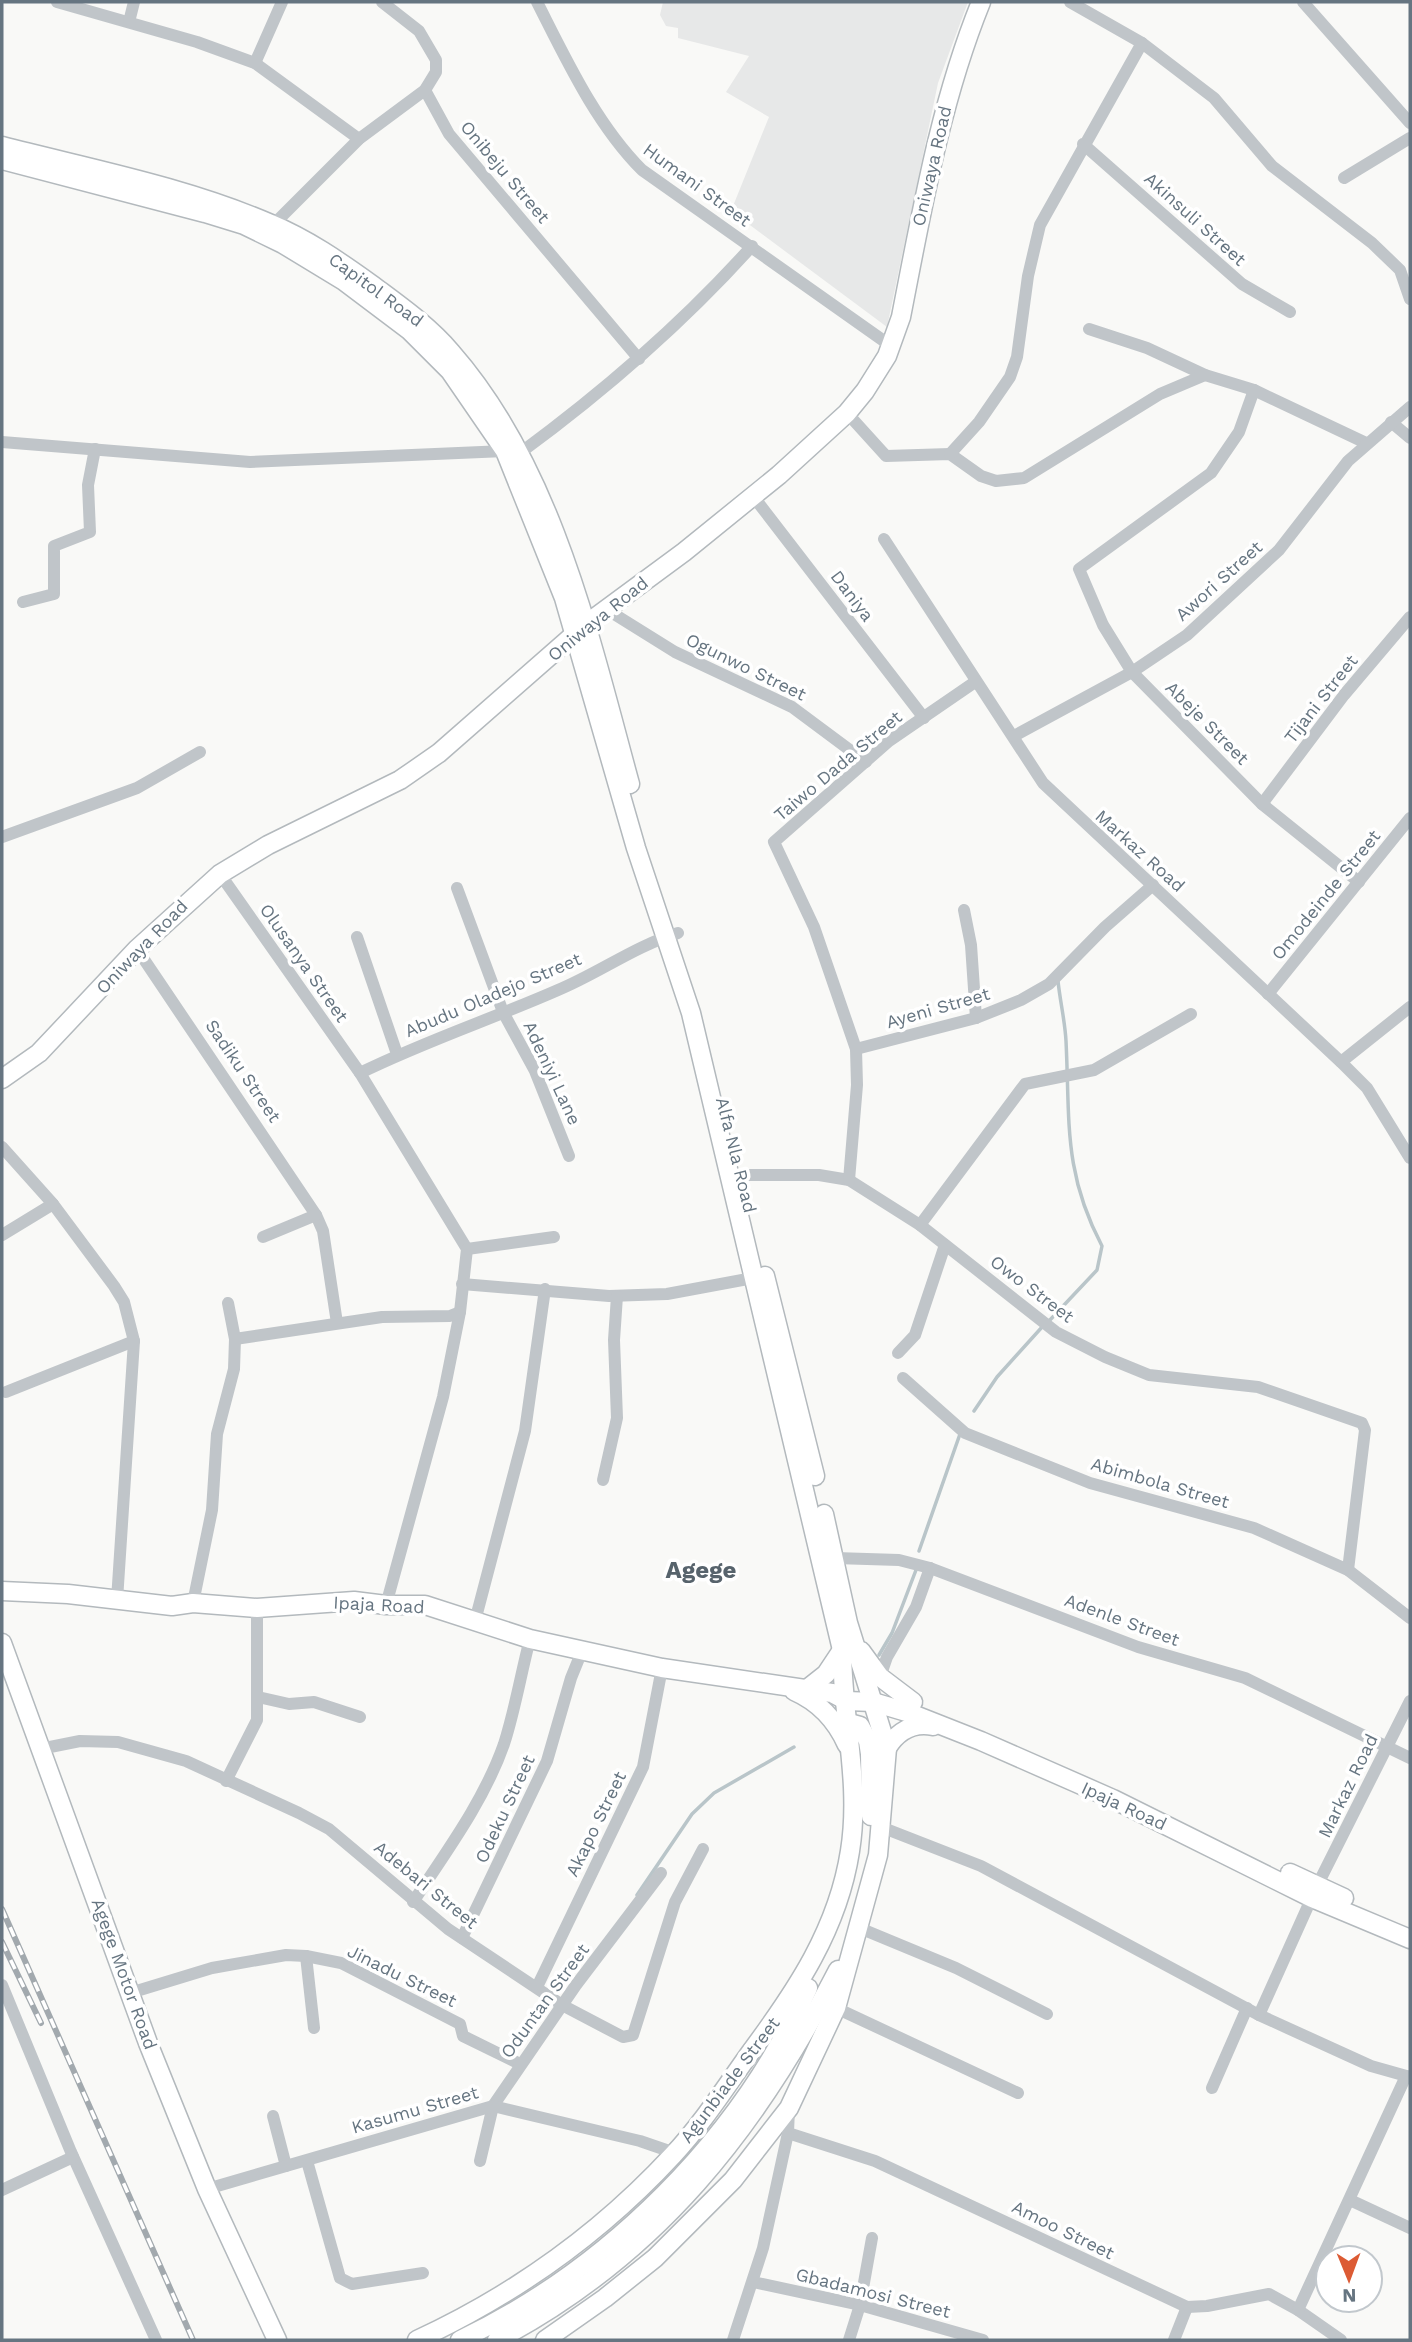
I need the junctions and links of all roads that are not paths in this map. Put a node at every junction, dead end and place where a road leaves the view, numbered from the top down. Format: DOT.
graph roads {
  1 [pos="57,2"];
  2 [pos="134,2"];
  3 [pos="282,2"];
  4 [pos="382,2"];
  5 [pos="537,2"];
  6 [pos="981,2"];
  7 [pos="1070,2"];
  8 [pos="1303,2"];
  9 [pos="129,22"];
  10 [pos="1142,43"];
  11 [pos="255,63"];
  12 [pos="425,90"];
  13 [pos="1410,123"];
  14 [pos="1410,138"];
  15 [pos="359,139"];
  16 [pos="1083,144"];
  17 [pos="2,146"];
  18 [pos="2,160"];
  19 [pos="1344,178"];
  20 [pos="268,230"];
  21 [pos="752,246"];
  22 [pos="1408,284"];
  23 [pos="1410,299"];
  24 [pos="1290,312"];
  25 [pos="1089,328"];
  26 [pos="891,346"];
  27 [pos="639,359"];
  28 [pos="1205,375"];
  29 [pos="1254,390"];
  30 [pos="1410,407"];
  31 [pos="847,413"];
  32 [pos="1391,422"];
  33 [pos="1410,438"];
  34 [pos="2,442"];
  35 [pos="1366,443"];
  36 [pos="95,449"];
  37 [pos="512,452"];
  38 [pos="950,454"];
  39 [pos="753,496"];
  40 [pos="884,539"];
  41 [pos="23,602"];
  42 [pos="606,609"];
  43 [pos="1410,617"];
  44 [pos="580,630"];
  45 [pos="1132,672"];
  46 [pos="975,682"];
  47 [pos="923,718"];
  48 [pos="1014,736"];
  49 [pos="200,752"];
  50 [pos="866,762"];
  51 [pos="1262,804"];
  52 [pos="1410,818"];
  53 [pos="2,837"];
  54 [pos="220,874"];
  55 [pos="1359,882"];
  56 [pos="1153,885"];
  57 [pos="457,888"];
  58 [pos="964,910"];
  59 [pos="673,934"];
  60 [pos="357,937"];
  61 [pos="137,949"];
  62 [pos="1268,994"];
  63 [pos="1410,1007"];
  64 [pos="503,1012"];
  65 [pos="1191,1014"];
  66 [pos="976,1018"];
  67 [pos="856,1049"];
  68 [pos="397,1055"];
  69 [pos="1341,1062"];
  70 [pos="360,1073"];
  71 [pos="2,1079"];
  72 [pos="2,1147"];
  73 [pos="569,1156"];
  74 [pos="1410,1157"];
  75 [pos="735,1175"];
  76 [pos="849,1180"];
  77 [pos="54,1204"];
  78 [pos="316,1215"];
  79 [pos="920,1226"];
  80 [pos="2,1235"];
  81 [pos="263,1237"];
  82 [pos="554,1237"];
  83 [pos="945,1245"];
  84 [pos="467,1249"];
  85 [pos="753,1278"];
  86 [pos="462,1284"];
  87 [pos="545,1289"];
  88 [pos="617,1296"];
  89 [pos="229,1303"];
  90 [pos="460,1312"];
  91 [pos="337,1323"];
  92 [pos="235,1339"];
  93 [pos="134,1341"];
  94 [pos="898,1353"];
  95 [pos="903,1378"];
  96 [pos="6,1392"];
  97 [pos="603,1480"];
  98 [pos="829,1561"];
  99 [pos="930,1567"];
  100 [pos="1348,1570"];
  101 [pos="2,1591"];
  102 [pos="117,1600"];
  103 [pos="193,1603"];
  104 [pos="386,1605"];
  105 [pos="257,1608"];
  106 [pos="1410,1618"];
  107 [pos="475,1621"];
  108 [pos="530,1639"];
  109 [pos="2,1643"];
  110 [pos="842,1650"];
  111 [pos="582,1651"];
  112 [pos="662,1668"];
  113 [pos="778,1685"];
  114 [pos="807,1689"];
  115 [pos="873,1689"];
  116 [pos="842,1694"];
  117 [pos="258,1697"];
  118 [pos="1410,1701"];
  119 [pos="360,1717"];
  120 [pos="849,1723"];
  121 [pos="953,1730"];
  122 [pos="887,1748"];
  123 [pos="1386,1748"];
  124 [pos="40,1749"];
  125 [pos="852,1758"];
  126 [pos="1410,1758"];
  127 [pos="226,1781"];
  128 [pos="881,1827"];
  129 [pos="703,1849"];
  130 [pos="661,1873"];
  131 [pos="1315,1892"];
  132 [pos="413,1902"];
  133 [pos="857,1927"];
  134 [pos="1410,1928"];
  135 [pos="825,1935"];
  136 [pos="463,1938"];
  137 [pos="1410,1939"];
  138 [pos="852,1946"];
  139 [pos="306,1956"];
  140 [pos="2,1985"];
  141 [pos="537,1987"];
  142 [pos="130,1993"];
  143 [pos="562,2005"];
  144 [pos="836,2008"];
  145 [pos="1247,2008"];
  146 [pos="1047,2014"];
  147 [pos="1259,2015"];
  148 [pos="314,2028"];
  149 [pos="520,2064"];
  150 [pos="1408,2077"];
  151 [pos="1212,2088"];
  152 [pos="1018,2093"];
  153 [pos="493,2106"];
  154 [pos="789,2108"];
  155 [pos="273,2116"];
  156 [pos="789,2133"];
  157 [pos="675,2153"];
  158 [pos="73,2157"];
  159 [pos="307,2161"];
  160 [pos="480,2161"];
  161 [pos="286,2166"];
  162 [pos="207,2189"];
  163 [pos="2,2190"];
  164 [pos="1350,2200"];
  165 [pos="1410,2228"];
  166 [pos="872,2238"];
  167 [pos="422,2273"];
  168 [pos="753,2282"];
  169 [pos="256,2301"];
  170 [pos="860,2305"];
  171 [pos="1187,2307"];
  172 [pos="1298,2310"];
  173 [pos="156,2340"];
  174 [pos="268,2340"];
  175 [pos="277,2340"];
  176 [pos="417,2340"];
  177 [pos="460,2340"];
  178 [pos="497,2340"];
  179 [pos="545,2340"];
  180 [pos="733,2340"];
  181 [pos="849,2340"];
  182 [pos="983,2340"];
  183 [pos="1174,2340"];
  184 [pos="1341,2340"];
  1 -- 9 [label="street"];
  2 -- 9 [label="street"];
  3 -- 11 [label="street"];
  4 -- 12 [label="street"];
  5 -- 21 [label="street, Humani Street"];
  6 -- 26 [label="main road, Oniwaya Road"];
  7 -- 10 [label="street"];
  8 -- 13 [label="street"];
  9 -- 11 [label="street"];
  10 -- 16 [label="street"];
  10 -- 22 [label="street"];
  11 -- 15 [label="street"];
  12 -- 15 [label="street"];
  12 -- 27 [label="street, Onibeju Street"];
  14 -- 19 [label="street"];
  15 -- 20 [label="street"];
  16 -- 24 [label="street, Akinsuli Street"];
  16 -- 38 [label="street"];
  17 -- 20 [label="main road, Capitol Road"];
  18 -- 20 [label="main road, Capitol Road"];
  20 -- 37 [label="main road, Capitol Road"];
  21 -- 26 [label="street, Humani Street"];
  21 -- 27 [label="street"];
  22 -- 23 [label="street"];
  25 -- 28 [label="street"];
  26 -- 31 [label="main road, Oniwaya Road"];
  27 -- 37 [label="street"];
  28 -- 29 [label="street"];
  28 -- 38 [label="street"];
  29 -- 35 [label="street"];
  29 -- 45 [label="street, Abeje Street"];
  30 -- 32 [label="street, Awori Street"];
  31 -- 38 [label="street"];
  31 -- 39 [label="main road, Oniwaya Road"];
  32 -- 33 [label="street"];
  32 -- 35 [label="street, Awori Street"];
  34 -- 36 [label="street"];
  35 -- 45 [label="street, Awori Street"];
  36 -- 37 [label="street"];
  36 -- 41 [label="street"];
  37 -- 44 [label="main road, Capitol Road"];
  39 -- 42 [label="main road, Oniwaya Road"];
  39 -- 47 [label="street, Daniya"];
  40 -- 46 [label="street, Markaz Road"];
  42 -- 44 [label="main road, Oniwaya Road"];
  42 -- 50 [label="street, Ogunwo Street"];
  43 -- 51 [label="street, Tijani Street"];
  44 -- 54 [label="main road, Oniwaya Road"];
  44 -- 59 [label="main road, Alfa Nla Road"];
  45 -- 48 [label="street, Awori Street"];
  45 -- 51 [label="street, Abeje Street"];
  46 -- 47 [label="street, Taiwo Dada Street"];
  46 -- 48 [label="street, Markaz Road"];
  47 -- 50 [label="street, Taiwo Dada Street"];
  48 -- 56 [label="street, Markaz Road"];
  49 -- 53 [label="street"];
  50 -- 67 [label="street, Taiwo Dada Street"];
  51 -- 55 [label="street, Abeje Street"];
  52 -- 55 [label="street, Omodeinde Street"];
  54 -- 61 [label="main road, Oniwaya Road"];
  54 -- 70 [label="street, Olusanya Street"];
  55 -- 62 [label="street, Omodeinde Street"];
  56 -- 62 [label="street, Markaz Road"];
  56 -- 66 [label="street, Ayeni Street"];
  57 -- 64 [label="street, Adeniyi Lane"];
  58 -- 66 [label="street"];
  59 -- 64 [label="street, Abudu Oladejo Street"];
  59 -- 75 [label="main road, Alfa Nla Road"];
  60 -- 68 [label="street"];
  61 -- 71 [label="main road, Oniwaya Road"];
  61 -- 78 [label="street, Sadiku Street"];
  62 -- 69 [label="street, Markaz Road"];
  63 -- 69 [label="street"];
  64 -- 68 [label="street, Abudu Oladejo Street"];
  64 -- 73 [label="street, Adeniyi Lane"];
  65 -- 79 [label="street"];
  66 -- 67 [label="street, Ayeni Street"];
  67 -- 76 [label="street, Taiwo Dada Street"];
  68 -- 70 [label="street, Abudu Oladejo Street"];
  69 -- 74 [label="street, Markaz Road"];
  70 -- 84 [label="street, Olusanya Street"];
  72 -- 77 [label="street"];
  75 -- 76 [label="street, Owo Street"];
  75 -- 85 [label="main road, Alfa Nla Road"];
  75 -- 98 [label="main road, Alfa Nla Road"];
  76 -- 79 [label="street, Owo Street"];
  77 -- 80 [label="street"];
  77 -- 93 [label="street"];
  78 -- 81 [label="street"];
  78 -- 91 [label="street, Sadiku Street"];
  79 -- 83 [label="street, Owo Street"];
  82 -- 84 [label="street"];
  83 -- 94 [label="street"];
  83 -- 100 [label="street, Owo Street"];
  84 -- 86 [label="street"];
  85 -- 88 [label="street"];
  85 -- 98 [label="main road, Alfa Nla Road"];
  86 -- 87 [label="street"];
  86 -- 90 [label="street"];
  87 -- 88 [label="street"];
  87 -- 107 [label="street"];
  88 -- 97 [label="street"];
  89 -- 92 [label="street"];
  90 -- 91 [label="street"];
  90 -- 104 [label="street"];
  91 -- 92 [label="street"];
  92 -- 103 [label="street"];
  93 -- 96 [label="street"];
  93 -- 102 [label="street"];
  95 -- 100 [label="street, Abimbola Street"];
  98 -- 99 [label="street, Adenle Street"];
  98 -- 110 [label="main road, Alfa Nla Road"];
  98 -- 115 [label="main road, Alfa Nla Road"];
  99 -- 115 [label="street"];
  99 -- 123 [label="street, Adenle Street"];
  100 -- 106 [label="street, Abimbola Street"];
  101 -- 102 [label="main road, Ipaja Road"];
  102 -- 103 [label="main road, Ipaja Road"];
  103 -- 105 [label="main road, Ipaja Road"];
  104 -- 105 [label="main road, Ipaja Road"];
  104 -- 107 [label="main road, Ipaja Road"];
  105 -- 117 [label="street"];
  107 -- 108 [label="main road, Ipaja Road"];
  108 -- 111 [label="main road, Ipaja Road"];
  108 -- 132 [label="street"];
  109 -- 124 [label="main road, Agege Motor Road"];
  110 -- 114 [label="main road"];
  110 -- 116 [label="main road, Alfa Nla Road"];
  111 -- 112 [label="main road, Ipaja Road"];
  111 -- 136 [label="street, Odeku Street"];
  112 -- 113 [label="main road, Ipaja Road"];
  112 -- 141 [label="street, Akapo Street"];
  113 -- 114 [label="main road, Ipaja Road"];
  113 -- 125 [label="main road"];
  114 -- 116 [label="main road, Ipaja Road"];
  115 -- 116 [label="main road, Ipaja Road"];
  115 -- 121 [label="main road, Ipaja Road"];
  115 -- 122 [label="main road"];
  115 -- 131 [label="main road, Ipaja Road"];
  116 -- 120 [label="main road, Agunbiade Street"];
  117 -- 119 [label="street"];
  117 -- 127 [label="street"];
  118 -- 123 [label="street, Markaz Road"];
  120 -- 125 [label="main road, Agunbiade Street"];
  120 -- 133 [label="main road"];
  121 -- 122 [label="main road"];
  121 -- 131 [label="main road, Ipaja Road"];
  122 -- 128 [label="main road"];
  123 -- 126 [label="street, Adenle Street"];
  123 -- 131 [label="street, Markaz Road"];
  124 -- 127 [label="street, Adebari Street"];
  124 -- 142 [label="main road, Agege Motor Road"];
  125 -- 135 [label="main road, Agunbiade Street"];
  127 -- 132 [label="street, Adebari Street"];
  128 -- 133 [label="main road"];
  128 -- 145 [label="street"];
  129 -- 143 [label="street, Adebari Street"];
  130 -- 143 [label="street, Oduntan Street"];
  131 -- 134 [label="main road, Ipaja Road"];
  131 -- 137 [label="main road, Ipaja Road"];
  131 -- 147 [label="street, Markaz Road"];
  132 -- 136 [label="street, Adebari Street"];
  133 -- 138 [label="main road"];
  133 -- 146 [label="street"];
  135 -- 157 [label="main road, Agunbiade Street"];
  135 -- 177 [label="main road"];
  136 -- 141 [label="street, Adebari Street"];
  138 -- 144 [label="main road"];
  138 -- 178 [label="main road"];
  139 -- 142 [label="street, Jinadu Street"];
  139 -- 148 [label="street"];
  139 -- 149 [label="street, Jinadu Street"];
  140 -- 158 [label="street"];
  141 -- 143 [label="street, Adebari Street"];
  142 -- 162 [label="main road, Agege Motor Road"];
  143 -- 149 [label="street, Oduntan Street"];
  144 -- 152 [label="street"];
  144 -- 154 [label="main road"];
  145 -- 147 [label="street"];
  145 -- 151 [label="street"];
  147 -- 150 [label="street"];
  149 -- 153 [label="street, Oduntan Street"];
  150 -- 164 [label="street"];
  153 -- 157 [label="street, Kasumu Street"];
  153 -- 159 [label="street, Kasumu Street"];
  153 -- 160 [label="street, Oduntan Street"];
  154 -- 156 [label="street"];
  154 -- 179 [label="main road"];
  155 -- 161 [label="street"];
  156 -- 168 [label="street"];
  156 -- 171 [label="street, Amoo Street"];
  157 -- 176 [label="main road, Agunbiade Street"];
  158 -- 163 [label="street"];
  158 -- 173 [label="street"];
  159 -- 161 [label="street, Kasumu Street"];
  159 -- 167 [label="street"];
  161 -- 162 [label="street, Kasumu Street"];
  162 -- 169 [label="main road, Agege Motor Road"];
  164 -- 165 [label="street"];
  164 -- 172 [label="street"];
  166 -- 170 [label="street"];
  168 -- 170 [label="street, Gbadamosi Street"];
  168 -- 180 [label="street"];
  169 -- 174 [label="main road, Agege Motor Road"];
  169 -- 175 [label="main road, Agege Motor Road"];
  170 -- 181 [label="street"];
  170 -- 182 [label="street, Gbadamosi Street"];
  171 -- 172 [label="street"];
  171 -- 183 [label="street"];
  172 -- 184 [label="street"];
}
